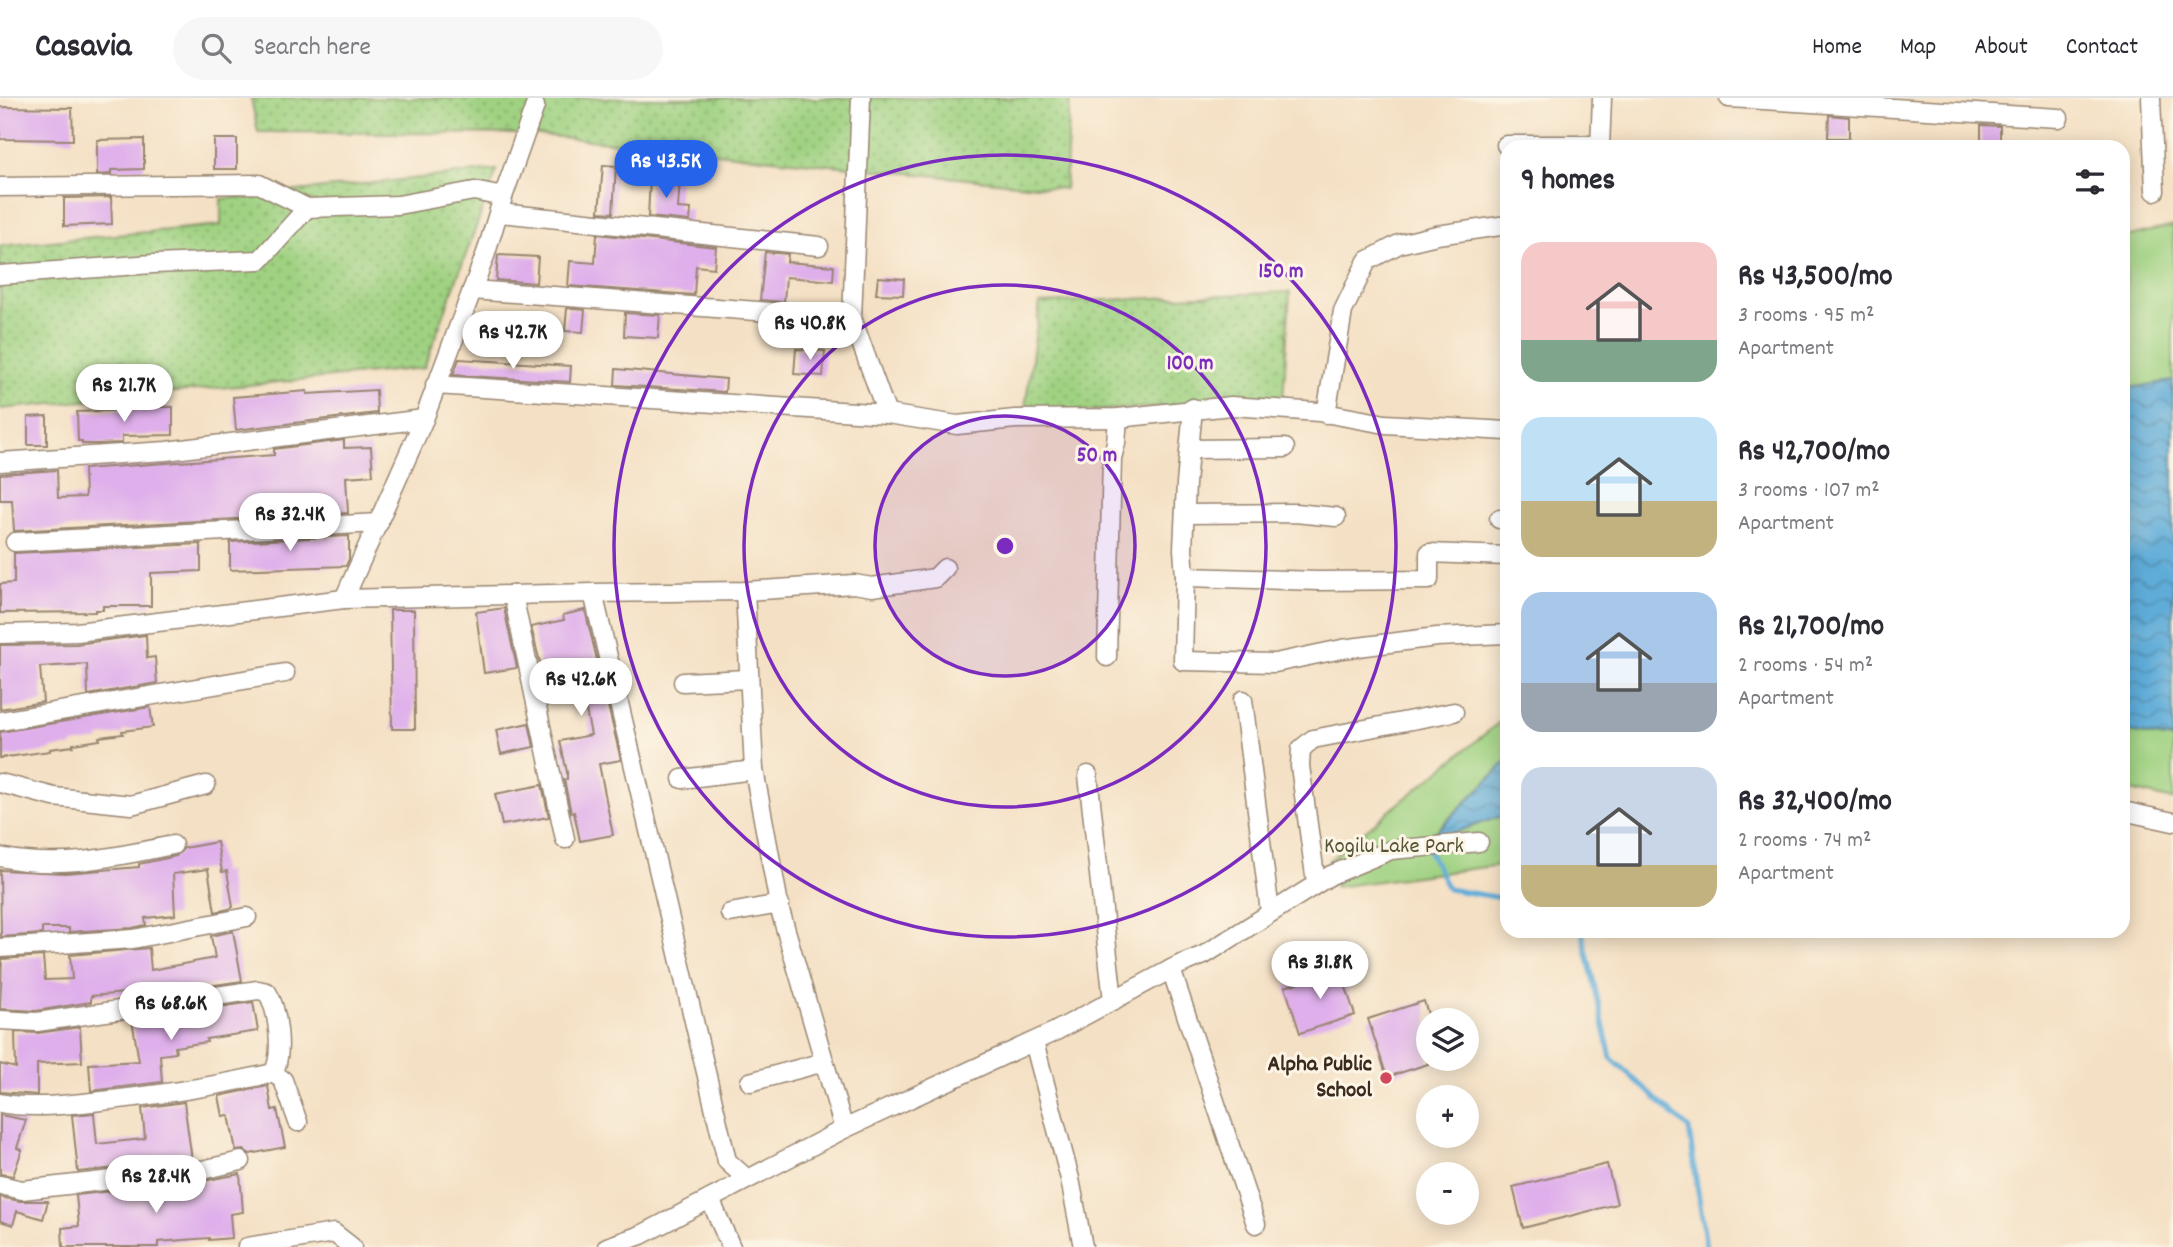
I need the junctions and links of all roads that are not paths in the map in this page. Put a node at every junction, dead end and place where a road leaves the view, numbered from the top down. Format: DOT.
graph roads {
  1 [pos="861,98"];
  2 [pos="1602,98"];
  3 [pos="1729,98"];
  4 [pos="2151,98"];
  5 [pos="535,106"];
  6 [pos="2059,118"];
  7 [pos="1600,140"];
  8 [pos="0,187"];
  9 [pos="2155,191"];
  10 [pos="501,205"];
  11 [pos="307,208"];
  12 [pos="1500,226"];
  13 [pos="819,246"];
  14 [pos="0,275"];
  15 [pos="472,290"];
  16 [pos="852,318"];
  17 [pos="435,386"];
  18 [pos="1193,408"];
  19 [pos="887,414"];
  20 [pos="1326,414"];
  21 [pos="1118,418"];
  22 [pos="424,419"];
  23 [pos="1500,431"];
  24 [pos="1285,448"];
  25 [pos="1191,449"];
  26 [pos="0,462"];
  27 [pos="1185,514"];
  28 [pos="1336,517"];
  29 [pos="379,523"];
  30 [pos="15,542"];
  31 [pos="1500,556"];
  32 [pos="945,568"];
  33 [pos="1185,577"];
  34 [pos="745,591"];
  35 [pos="593,593"];
  36 [pos="513,595"];
  37 [pos="344,600"];
  38 [pos="0,634"];
  39 [pos="1500,634"];
  40 [pos="1107,657"];
  41 [pos="285,673"];
  42 [pos="748,680"];
  43 [pos="683,682"];
  44 [pos="1243,700"];
  45 [pos="1454,712"];
  46 [pos="0,722"];
  47 [pos="754,770"];
  48 [pos="1088,775"];
  49 [pos="682,779"];
  50 [pos="0,783"];
  51 [pos="206,785"];
  52 [pos="2130,813"];
  53 [pos="2173,822"];
  54 [pos="565,839"];
  55 [pos="1479,842"];
  56 [pos="173,845"];
  57 [pos="0,857"];
  58 [pos="1316,883"];
  59 [pos="779,904"];
  60 [pos="1270,912"];
  61 [pos="730,913"];
  62 [pos="247,917"];
  63 [pos="0,948"];
  64 [pos="1171,969"];
  65 [pos="1113,1000"];
  66 [pos="0,1020"];
  67 [pos="1034,1042"];
  68 [pos="824,1062"];
  69 [pos="273,1073"];
  70 [pos="750,1082"];
  71 [pos="0,1103"];
  72 [pos="299,1122"];
  73 [pos="844,1129"];
  74 [pos="241,1161"];
  75 [pos="747,1179"];
  76 [pos="0,1185"];
  77 [pos="710,1199"];
  78 [pos="1256,1224"];
  79 [pos="247,1247"];
  80 [pos="352,1247"];
  81 [pos="607,1247"];
  82 [pos="731,1247"];
  83 [pos="1083,1247"];
  1 -- 16 [label="street"];
  2 -- 7 [label="street"];
  3 -- 6 [label="street"];
  4 -- 9 [label="street"];
  5 -- 10 [label="street"];
  8 -- 11 [label="street"];
  10 -- 11 [label="street"];
  10 -- 13 [label="street"];
  10 -- 15 [label="street"];
  11 -- 14 [label="street"];
  12 -- 20 [label="street"];
  15 -- 16 [label="street"];
  15 -- 17 [label="street"];
  16 -- 19 [label="street"];
  17 -- 19 [label="street"];
  17 -- 22 [label="street"];
  18 -- 20 [label="street"];
  18 -- 21 [label="street"];
  18 -- 25 [label="street"];
  19 -- 21 [label="street"];
  20 -- 23 [label="street"];
  21 -- 40 [label="street"];
  22 -- 26 [label="street"];
  22 -- 29 [label="street"];
  24 -- 25 [label="street"];
  25 -- 27 [label="street"];
  27 -- 28 [label="street"];
  27 -- 33 [label="street"];
  29 -- 30 [label="street"];
  29 -- 37 [label="street"];
  31 -- 33 [label="street"];
  32 -- 34 [label="street"];
  33 -- 39 [label="street"];
  34 -- 35 [label="street"];
  34 -- 42 [label="street"];
  35 -- 36 [label="street"];
  35 -- 75 [label="street"];
  36 -- 37 [label="street"];
  36 -- 54 [label="street"];
  37 -- 38 [label="street"];
  41 -- 46 [label="street"];
  42 -- 43 [label="street"];
  42 -- 47 [label="street"];
  44 -- 60 [label="street"];
  45 -- 58 [label="street"];
  47 -- 49 [label="street"];
  47 -- 59 [label="street"];
  48 -- 65 [label="street"];
  50 -- 51 [label="street"];
  52 -- 53 [label="street"];
  55 -- 58 [label="street"];
  56 -- 57 [label="street"];
  58 -- 60 [label="street"];
  59 -- 61 [label="street"];
  59 -- 68 [label="street"];
  60 -- 64 [label="street"];
  62 -- 63 [label="street"];
  64 -- 65 [label="street"];
  64 -- 78 [label="street"];
  65 -- 67 [label="street"];
  66 -- 69 [label="street"];
  67 -- 73 [label="street"];
  67 -- 83 [label="street"];
  68 -- 70 [label="street"];
  68 -- 73 [label="street"];
  69 -- 71 [label="street"];
  69 -- 72 [label="street"];
  73 -- 75 [label="street"];
  74 -- 76 [label="street"];
  75 -- 77 [label="street"];
  77 -- 81 [label="street"];
  77 -- 82 [label="street"];
  79 -- 80 [label="street"];
}
